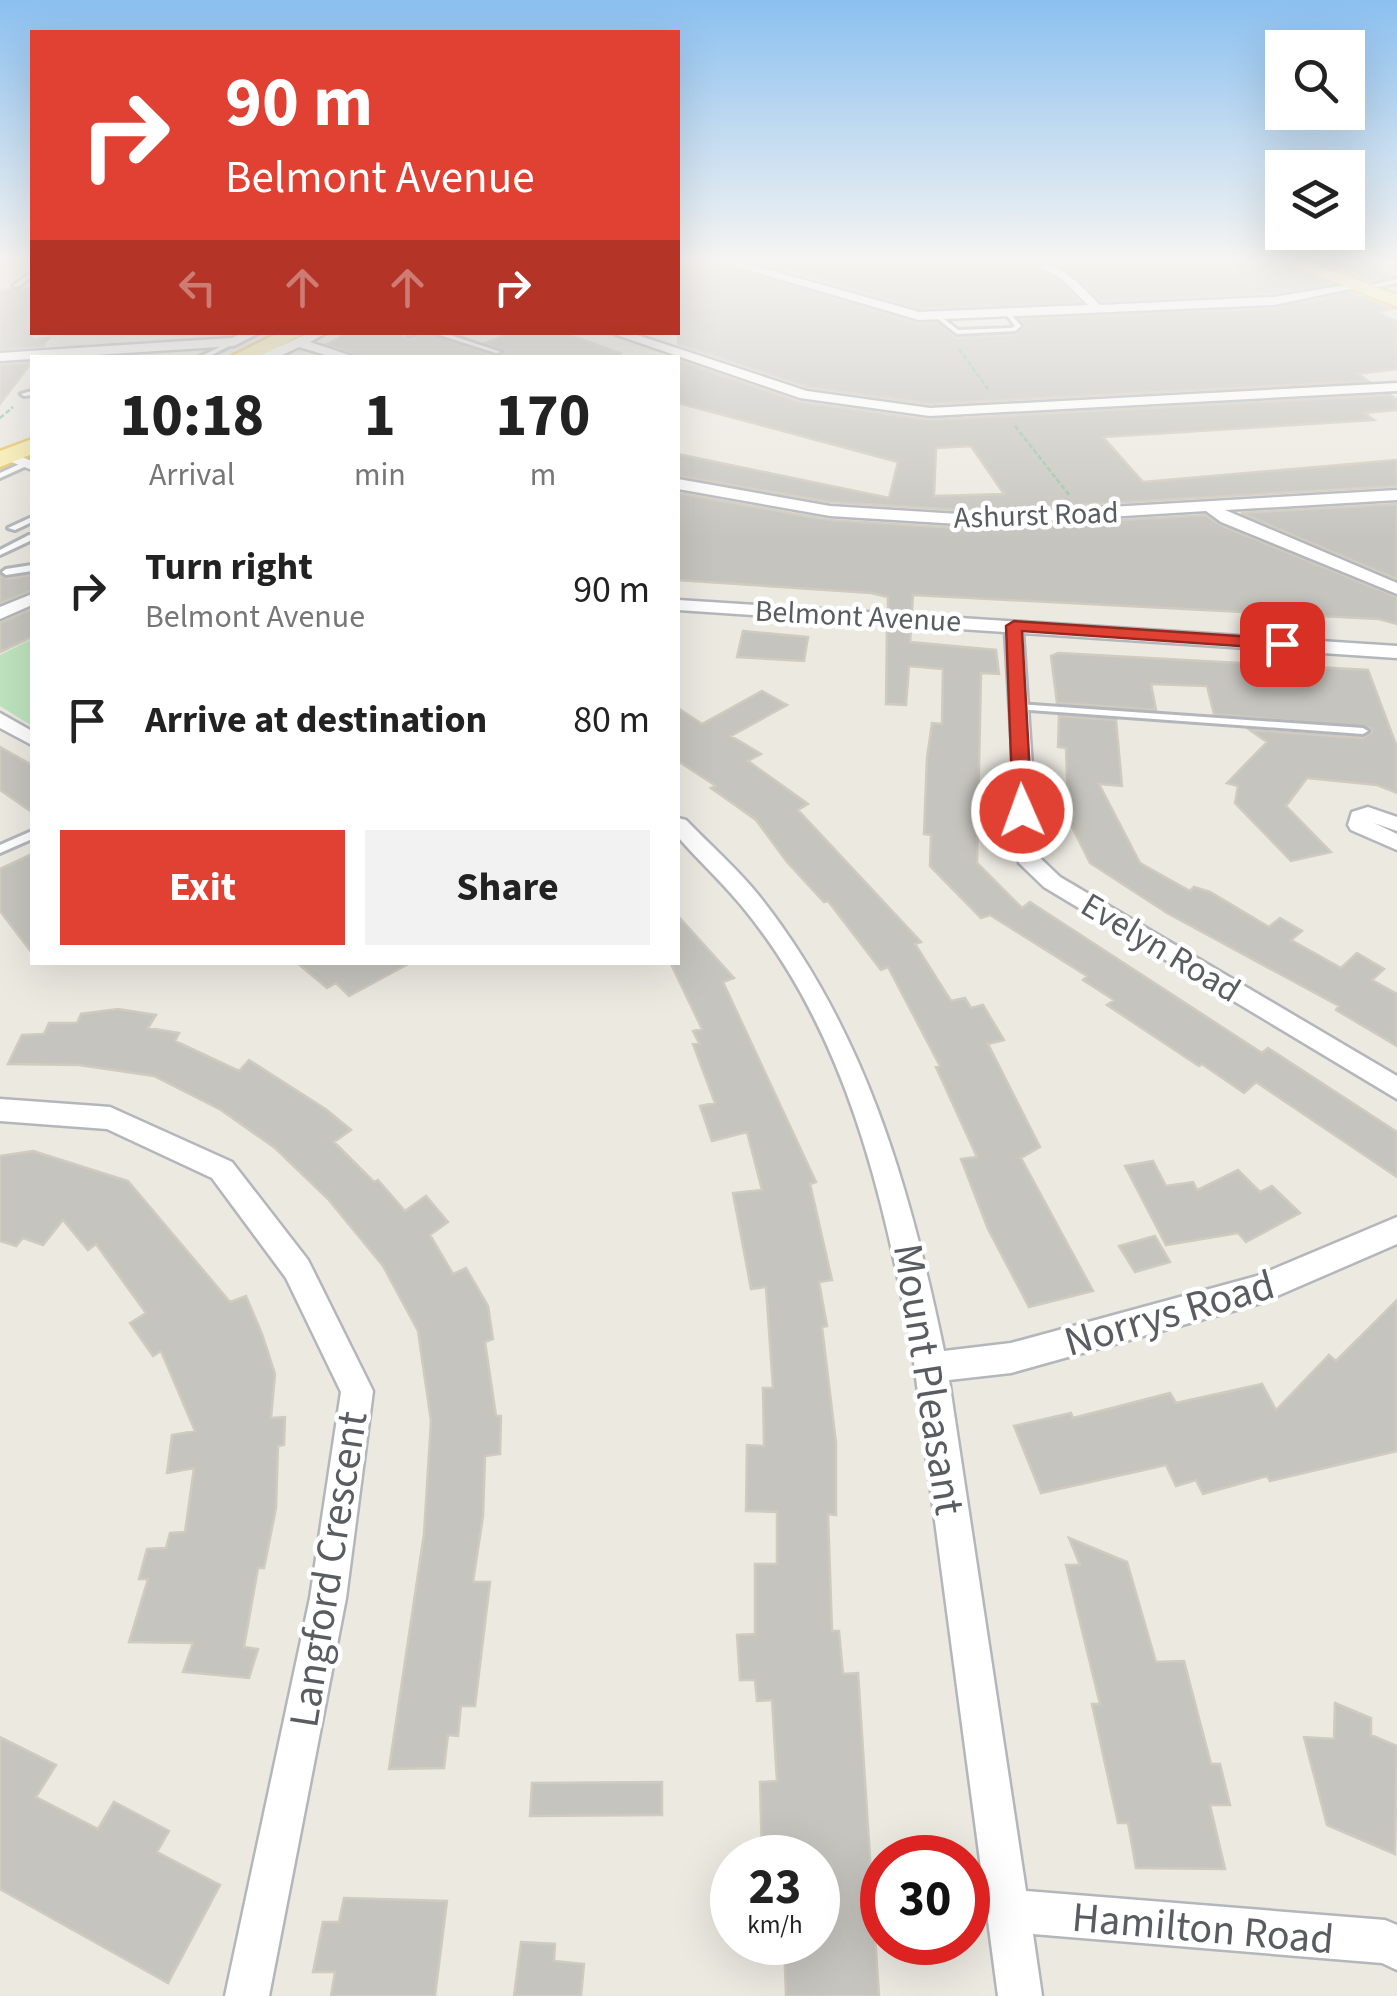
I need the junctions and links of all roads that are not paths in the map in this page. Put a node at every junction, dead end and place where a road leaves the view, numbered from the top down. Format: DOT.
graph roads {
  1 [pos="680,354"];
  2 [pos="30,356"];
  3 [pos="0,357"];
  4 [pos="1397,386"];
  5 [pos="680,484"];
  6 [pos="1397,495"];
  7 [pos="1212,507"];
  8 [pos="30,520"];
  9 [pos="12,528"];
  10 [pos="30,538"];
  11 [pos="0,553"];
  12 [pos="30,568"];
  13 [pos="6,572"];
  14 [pos="1397,589"];
  15 [pos="30,600"];
  16 [pos="680,606"];
  17 [pos="0,614"];
  18 [pos="1014,626"];
  19 [pos="1397,652"];
  20 [pos="1018,707"];
  21 [pos="0,719"];
  22 [pos="1363,731"];
  23 [pos="30,738"];
  24 [pos="1397,824"];
  25 [pos="680,827"];
  26 [pos="30,837"];
  27 [pos="1397,843"];
  28 [pos="0,849"];
  29 [pos="1397,1088"];
  30 [pos="0,1110"];
  31 [pos="1397,1230"];
  32 [pos="932,1367"];
  33 [pos="1008,1912"];
  34 [pos="1397,1948"];
  35 [pos="247,1996"];
  36 [pos="1020,1996"];
  1 -- 4 [label="street"];
  2 -- 3 [label="street"];
  5 -- 7 [label="street, Ashurst Road"];
  6 -- 7 [label="street, Ashurst Road"];
  7 -- 14 [label="street"];
  8 -- 9 [label="lane"];
  10 -- 11 [label="lane"];
  12 -- 13 [label="lane"];
  15 -- 17 [label="street"];
  16 -- 18 [label="street, Belmont Avenue"];
  18 -- 19 [label="street, Belmont Avenue"];
  18 -- 20 [label="street, Evelyn Road"];
  20 -- 22 [label="lane"];
  20 -- 29 [label="street, Evelyn Road"];
  21 -- 23 [label="street"];
  24 -- 27 [label="street"];
  25 -- 32 [label="street, Mount Pleasant"];
  26 -- 28 [label="lane"];
  30 -- 35 [label="street, Langford Crescent"];
  31 -- 32 [label="street, Norrys Road"];
  32 -- 33 [label="street, Mount Pleasant"];
  33 -- 34 [label="street, Hamilton Road"];
  33 -- 36 [label="street, Mount Pleasant"];
}
